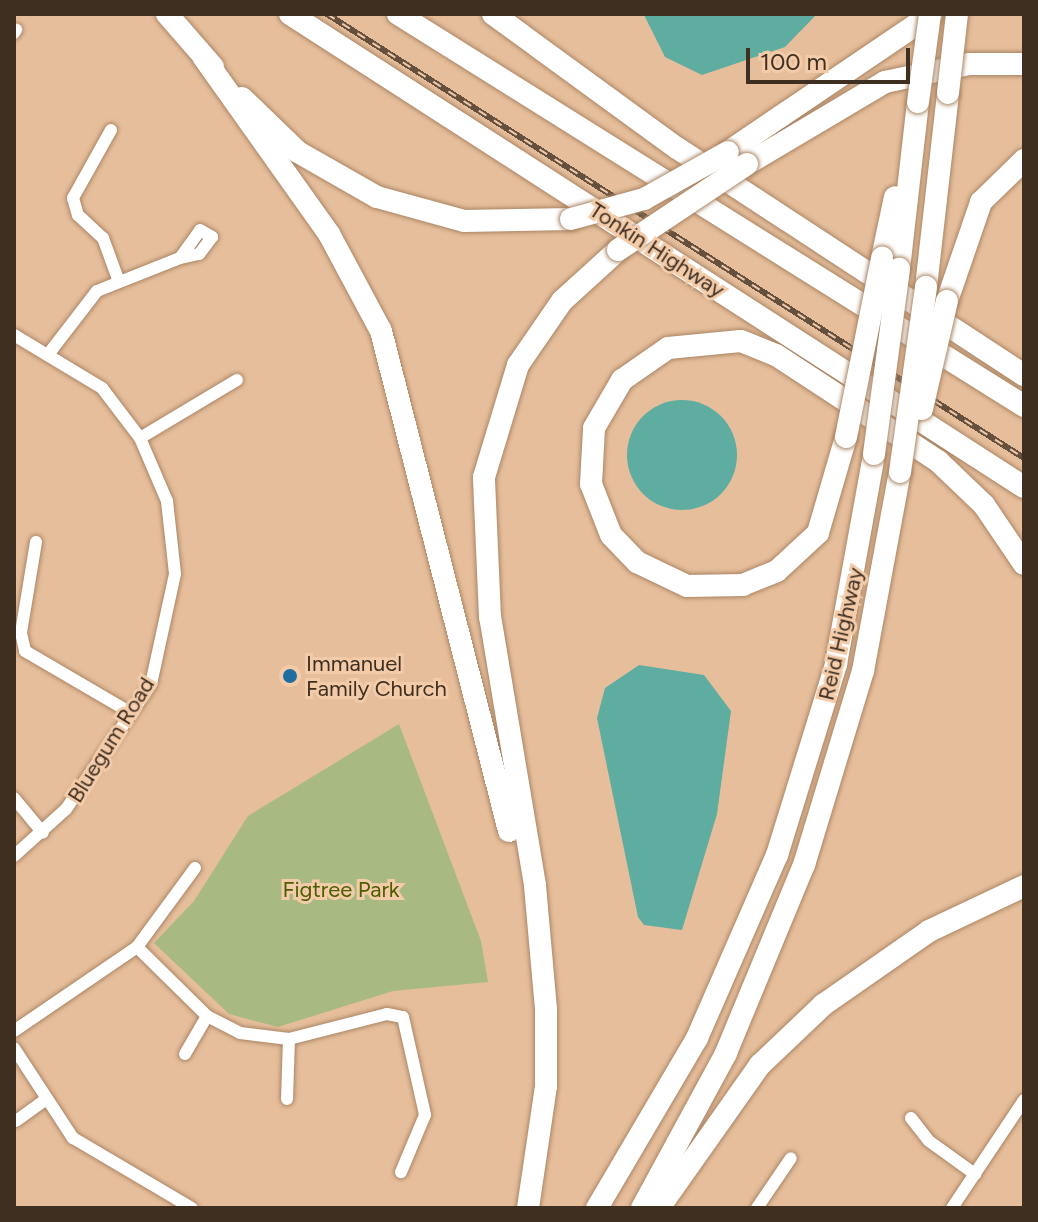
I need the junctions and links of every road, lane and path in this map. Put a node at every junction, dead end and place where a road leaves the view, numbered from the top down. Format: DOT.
graph roads {
  1 [pos="167,14"];
  2 [pos="290,14"];
  3 [pos="398,14"];
  4 [pos="493,14"];
  5 [pos="931,14"];
  6 [pos="957,14"];
  7 [pos="204,58"];
  8 [pos="1024,64"];
  9 [pos="111,130"];
  10 [pos="737,158"];
  11 [pos="1024,160"];
  12 [pos="180,258"];
  13 [pos="890,264"];
  14 [pos="118,279"];
  15 [pos="14,335"];
  16 [pos="50,352"];
  17 [pos="1024,375"];
  18 [pos="237,380"];
  19 [pos="1024,406"];
  20 [pos="140,438"];
  21 [pos="903,474"];
  22 [pos="1024,487"];
  23 [pos="36,542"];
  24 [pos="1024,564"];
  25 [pos="131,713"];
  26 [pos="14,798"];
  27 [pos="43,833"];
  28 [pos="14,856"];
  29 [pos="195,868"];
  30 [pos="1024,886"];
  31 [pos="137,947"];
  32 [pos="540,948"];
  33 [pos="207,1016"];
  34 [pos="14,1031"];
  35 [pos="289,1039"];
  36 [pos="14,1048"];
  37 [pos="185,1054"];
  38 [pos="287,1099"];
  39 [pos="45,1100"];
  40 [pos="1024,1100"];
  41 [pos="911,1118"];
  42 [pos="16,1121"];
  43 [pos="791,1158"];
  44 [pos="401,1172"];
  45 [pos="975,1174"];
  46 [pos="192,1208"];
  47 [pos="528,1208"];
  48 [pos="597,1208"];
  49 [pos="642,1208"];
  50 [pos="659,1208"];
  51 [pos="757,1208"];
  52 [pos="952,1208"];
  1 -- 7 [label="highway"];
  2 -- 22 [label="highway, Tonkin Highway"];
  3 -- 19 [label="highway"];
  4 -- 17 [label="highway"];
  5 -- 10 [label="highway"];
  5 -- 13 [label="highway, bridge"];
  6 -- 21 [label="highway, bridge"];
  7 -- 10 [label="highway, bridge"];
  7 -- 32 [label="highway"];
  8 -- 10 [label="highway"];
  9 -- 14 [label="street"];
  10 -- 32 [label="highway, bridge"];
  11 -- 21 [label="highway, bridge"];
  12 -- 14 [label="street"];
  13 -- 24 [label="highway, bridge"];
  13 -- 48 [label="highway, Reid Highway, bridge"];
  14 -- 16 [label="street"];
  15 -- 16 [label="street, Bluegum Road"];
  16 -- 20 [label="street, Bluegum Road"];
  18 -- 20 [label="street"];
  20 -- 25 [label="street, Bluegum Road"];
  21 -- 49 [label="highway, Reid Highway"];
  23 -- 25 [label="street"];
  25 -- 27 [label="street, Bluegum Road"];
  26 -- 27 [label="street"];
  27 -- 28 [label="street, Bluegum Road"];
  29 -- 31 [label="street"];
  30 -- 50 [label="highway"];
  31 -- 33 [label="street"];
  31 -- 34 [label="street"];
  32 -- 47 [label="highway"];
  33 -- 35 [label="street"];
  33 -- 37 [label="street"];
  35 -- 38 [label="street"];
  35 -- 44 [label="street"];
  36 -- 39 [label="street"];
  39 -- 42 [label="street"];
  39 -- 46 [label="street"];
  40 -- 45 [label="street"];
  41 -- 45 [label="street"];
  43 -- 51 [label="street"];
  45 -- 52 [label="street"];
}
